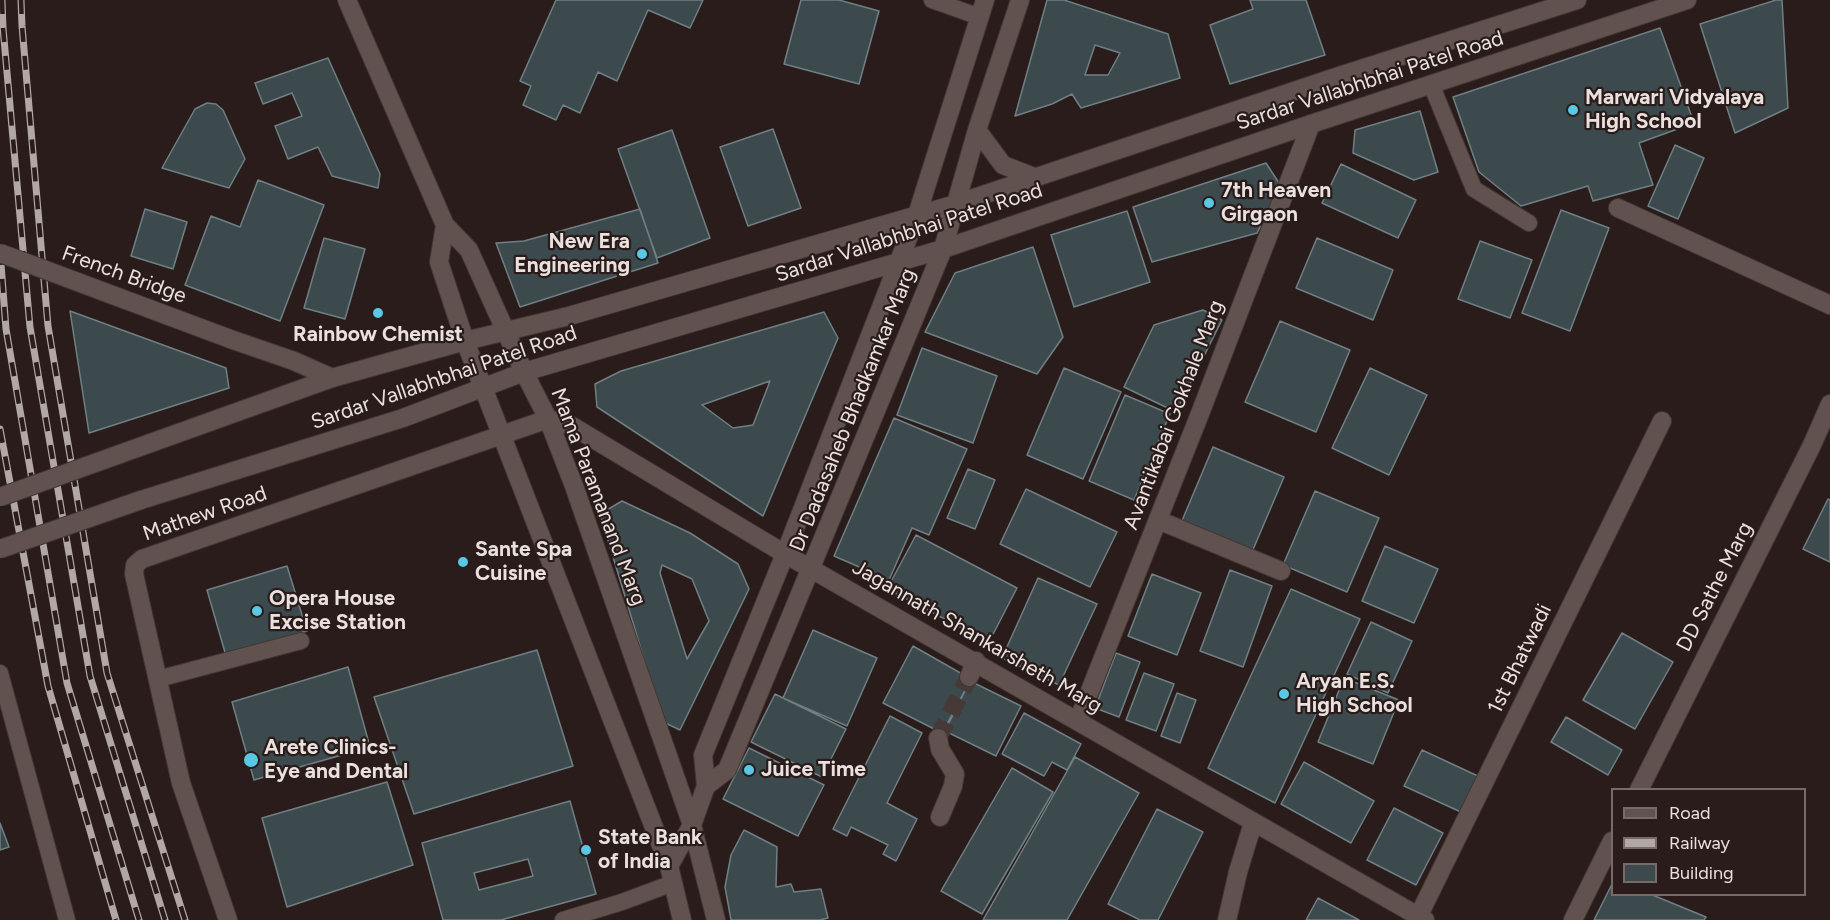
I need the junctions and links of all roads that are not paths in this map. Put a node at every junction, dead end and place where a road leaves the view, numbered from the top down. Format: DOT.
graph roads {
  1 [pos="347,0"];
  2 [pos="932,0"];
  3 [pos="1020,0"];
  4 [pos="1577,0"];
  5 [pos="1687,0"];
  6 [pos="982,8"];
  7 [pos="1431,84"];
  8 [pos="1311,124"];
  9 [pos="977,130"];
  10 [pos="1034,177"];
  11 [pos="957,204"];
  12 [pos="1618,208"];
  13 [pos="917,215"];
  14 [pos="1530,223"];
  15 [pos="445,225"];
  16 [pos="943,249"];
  17 [pos="0,253"];
  18 [pos="900,263"];
  19 [pos="1830,305"];
  20 [pos="506,332"];
  21 [pos="465,341"];
  22 [pos="524,372"];
  23 [pos="332,378"];
  24 [pos="483,389"];
  25 [pos="849,390"];
  26 [pos="880,403"];
  27 [pos="1830,404"];
  28 [pos="548,419"];
  29 [pos="1662,421"];
  30 [pos="503,435"];
  31 [pos="0,497"];
  32 [pos="1158,520"];
  33 [pos="0,549"];
  34 [pos="785,554"];
  35 [pos="812,568"];
  36 [pos="1281,571"];
  37 [pos="301,641"];
  38 [pos="741,662"];
  39 [pos="768,673"];
  40 [pos="0,674"];
  41 [pos="158,679"];
  42 [pos="1078,721"];
  43 [pos="938,738"];
  44 [pos="706,786"];
  45 [pos="1640,788"];
  46 [pos="940,817"];
  47 [pos="1253,823"];
  48 [pos="692,825"];
  49 [pos="1611,843"];
  50 [pos="671,874"];
  51 [pos="1421,918"];
  52 [pos="67,920"];
  53 [pos="228,920"];
  54 [pos="563,920"];
  55 [pos="682,920"];
  56 [pos="716,920"];
  57 [pos="1227,920"];
  58 [pos="1573,920"];
  1 -- 15 [label="main road"];
  2 -- 6 [label="lane"];
  3 -- 9 [label="main road, Dr Dadasaheb Bhadkamkar Marg"];
  4 -- 10 [label="main road, Sardar Vallabhbhai Patel Road"];
  5 -- 7 [label="main road, Sardar Vallabhbhai Patel Road"];
  6 -- 13 [label="main road, Dr Dadasaheb Bhadkamkar Marg"];
  7 -- 8 [label="main road, Sardar Vallabhbhai Patel Road"];
  7 -- 14 [label="lane"];
  8 -- 16 [label="main road, Sardar Vallabhbhai Patel Road"];
  8 -- 32 [label="main road, Avantikabai Gokhale Marg"];
  9 -- 10 [label="main road"];
  9 -- 11 [label="main road, Dr Dadasaheb Bhadkamkar Marg"];
  10 -- 11 [label="main road, Sardar Vallabhbhai Patel Road"];
  11 -- 13 [label="main road, Sardar Vallabhbhai Patel Road"];
  11 -- 16 [label="main road, Dr Dadasaheb Bhadkamkar Marg"];
  12 -- 19 [label="main road"];
  13 -- 18 [label="main road, Dr Dadasaheb Bhadkamkar Marg"];
  13 -- 20 [label="main road, Sardar Vallabhbhai Patel Road"];
  15 -- 20 [label="main road, Mama Paramanand Marg"];
  15 -- 21 [label="main road"];
  16 -- 18 [label="main road, Sardar Vallabhbhai Patel Road"];
  16 -- 26 [label="main road, Dr Dadasaheb Bhadkamkar Marg"];
  17 -- 23 [label="main road, French Bridge, bridge"];
  18 -- 22 [label="main road, Sardar Vallabhbhai Patel Road"];
  18 -- 25 [label="main road, Dr Dadasaheb Bhadkamkar Marg"];
  20 -- 21 [label="main road, Sardar Vallabhbhai Patel Road"];
  20 -- 22 [label="main road, Mama Paramanand Marg"];
  21 -- 23 [label="main road, Sardar Vallabhbhai Patel Road"];
  21 -- 24 [label="main road"];
  22 -- 24 [label="main road, Sardar Vallabhbhai Patel Road"];
  22 -- 28 [label="main road, Mama Paramanand Marg"];
  23 -- 31 [label="main road, Sardar Vallabhbhai Patel Road, bridge"];
  24 -- 30 [label="main road"];
  24 -- 33 [label="main road, Sardar Vallabhbhai Patel Road, bridge"];
  25 -- 26 [label="main road"];
  25 -- 34 [label="main road, Dr Dadasaheb Bhadkamkar Marg"];
  26 -- 35 [label="main road, Dr Dadasaheb Bhadkamkar Marg"];
  27 -- 45 [label="main road, DD Sathe Marg"];
  28 -- 30 [label="main road"];
  28 -- 34 [label="main road, Jagannath Shankarsheth Marg"];
  28 -- 48 [label="main road, Mama Paramanand Marg"];
  29 -- 51 [label="main road, 1st Bhatwadi"];
  30 -- 41 [label="main road, Mathew Road"];
  30 -- 50 [label="main road"];
  32 -- 36 [label="main road"];
  32 -- 42 [label="main road, Avantikabai Gokhale Marg"];
  34 -- 35 [label="main road, Jagannath Shankarsheth Marg"];
  34 -- 38 [label="main road, Dr Dadasaheb Bhadkamkar Marg"];
  35 -- 39 [label="main road, Dr Dadasaheb Bhadkamkar Marg"];
  35 -- 42 [label="main road, Jagannath Shankarsheth Marg"];
  37 -- 41 [label="lane"];
  38 -- 39 [label="main road"];
  38 -- 44 [label="main road, Dr Dadasaheb Bhadkamkar Marg"];
  39 -- 44 [label="main road, Dr Dadasaheb Bhadkamkar Marg"];
  40 -- 52 [label="lane"];
  41 -- 53 [label="main road, Mathew Road"];
  42 -- 47 [label="main road, Jagannath Shankarsheth Marg"];
  43 -- 46 [label="main road"];
  44 -- 48 [label="main road, Dr Dadasaheb Bhadkamkar Marg"];
  47 -- 51 [label="main road, Jagannath Shankarsheth Marg"];
  47 -- 57 [label="main road"];
  48 -- 50 [label="main road, Dr Dadasaheb Bhadkamkar Marg"];
  48 -- 56 [label="main road, Mama Paramanand Marg"];
  49 -- 58 [label="main road"];
  50 -- 54 [label="lane"];
  50 -- 55 [label="main road"];
}
